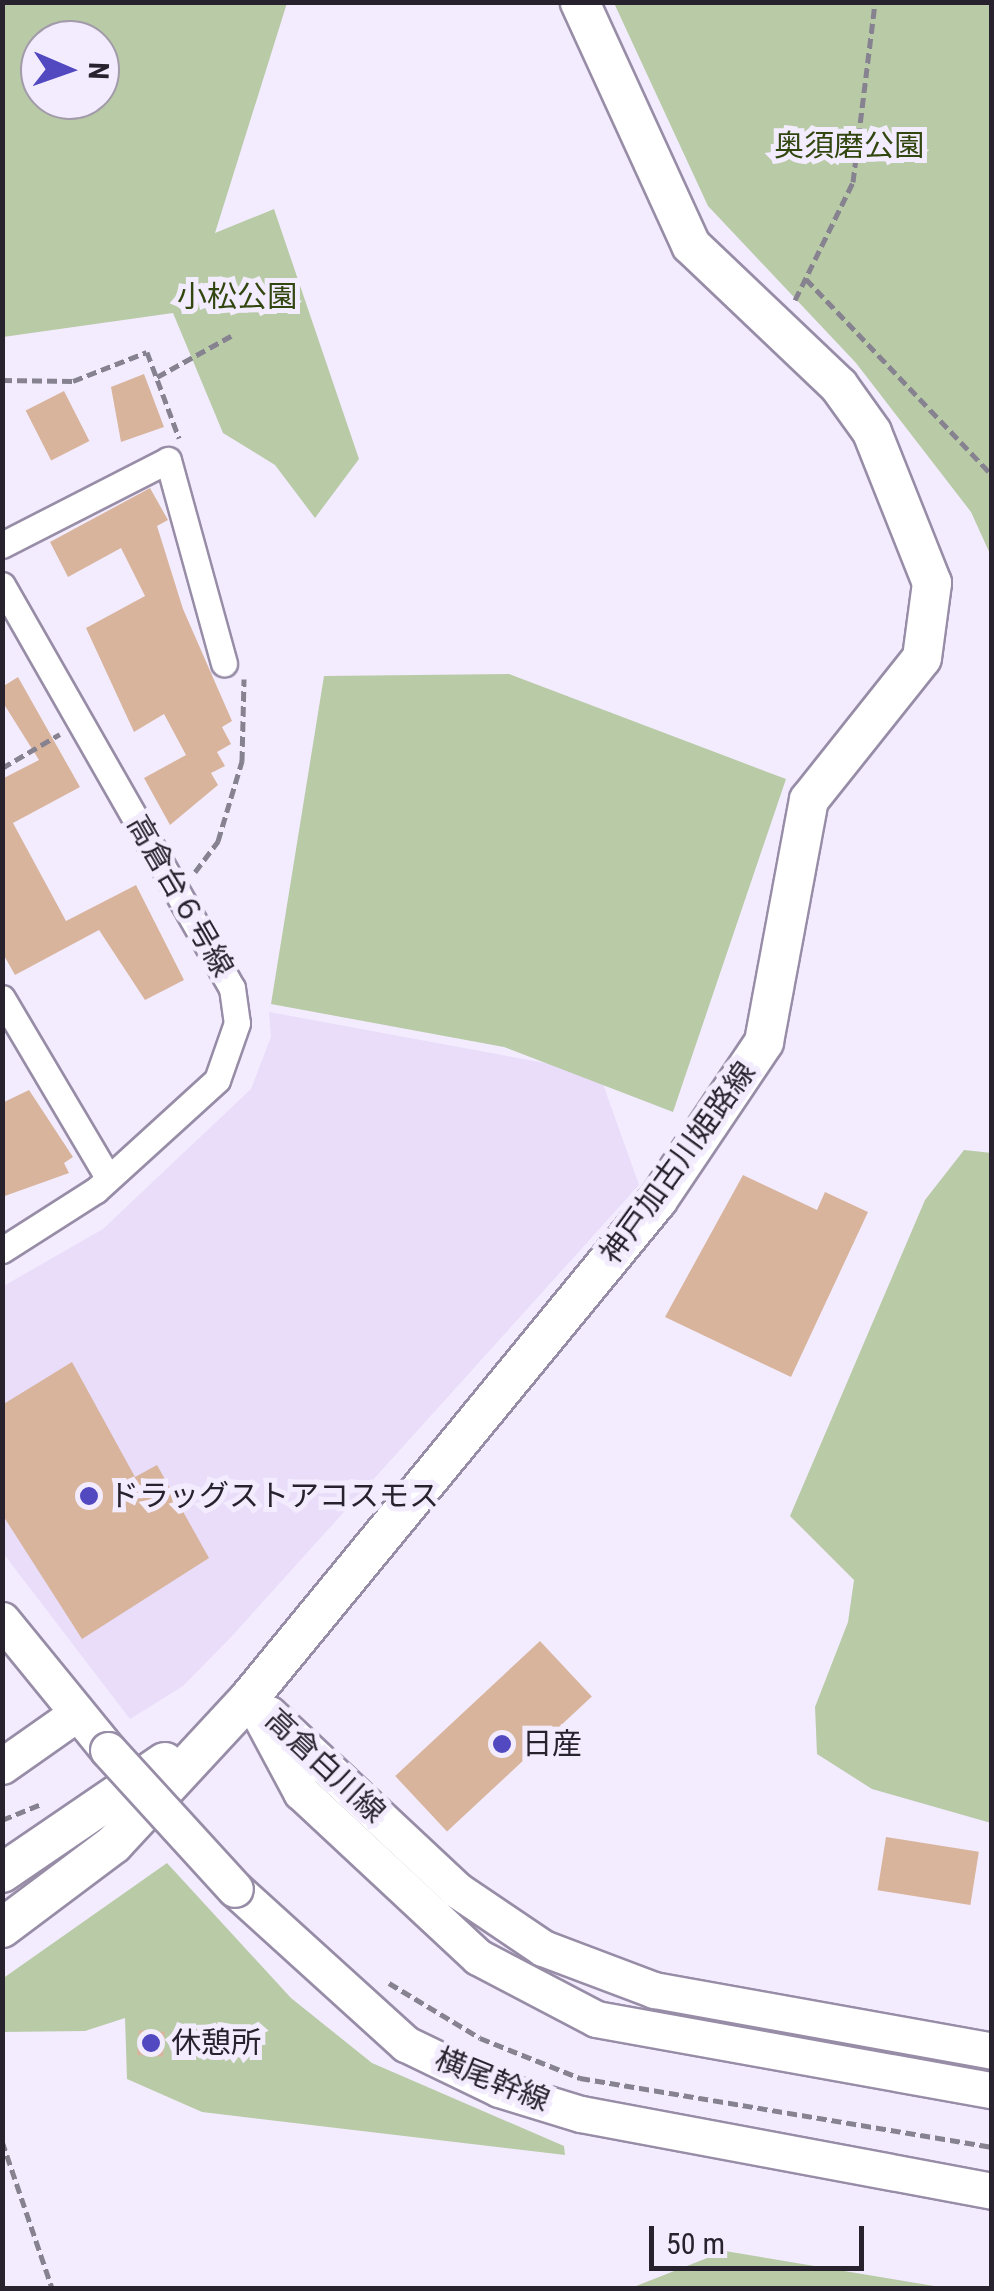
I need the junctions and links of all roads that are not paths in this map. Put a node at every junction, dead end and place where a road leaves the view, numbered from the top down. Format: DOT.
graph roads {
  1 [pos="580,2"];
  2 [pos="2,545"];
  3 [pos="2,586"];
  4 [pos="224,663"];
  5 [pos="2,998"];
  6 [pos="108,1178"];
  7 [pos="2,1250"];
  8 [pos="2,1620"];
  9 [pos="250,1696"];
  10 [pos="76,1714"];
  11 [pos="2,1766"];
  12 [pos="2,1873"];
  13 [pos="2,1928"];
  14 [pos="992,2051"];
  15 [pos="992,2090"];
  16 [pos="992,2191"];
  1 -- 9 [label="main road, 神戸加古川姫路線"];
  2 -- 4 [label="street"];
  3 -- 6 [label="street, 高倉台６号線"];
  5 -- 6 [label="street"];
  6 -- 7 [label="street, 高倉台６号線"];
  8 -- 10 [label="street, 横尾幹線"];
  9 -- 12 [label="main road, 神戸加古川姫路線"];
  9 -- 13 [label="main road, 神戸加古川姫路線"];
  9 -- 14 [label="street, 高倉白川線"];
  9 -- 15 [label="street, 高倉白川線"];
  10 -- 11 [label="street"];
  10 -- 16 [label="street, 横尾幹線, bridge"];
}
